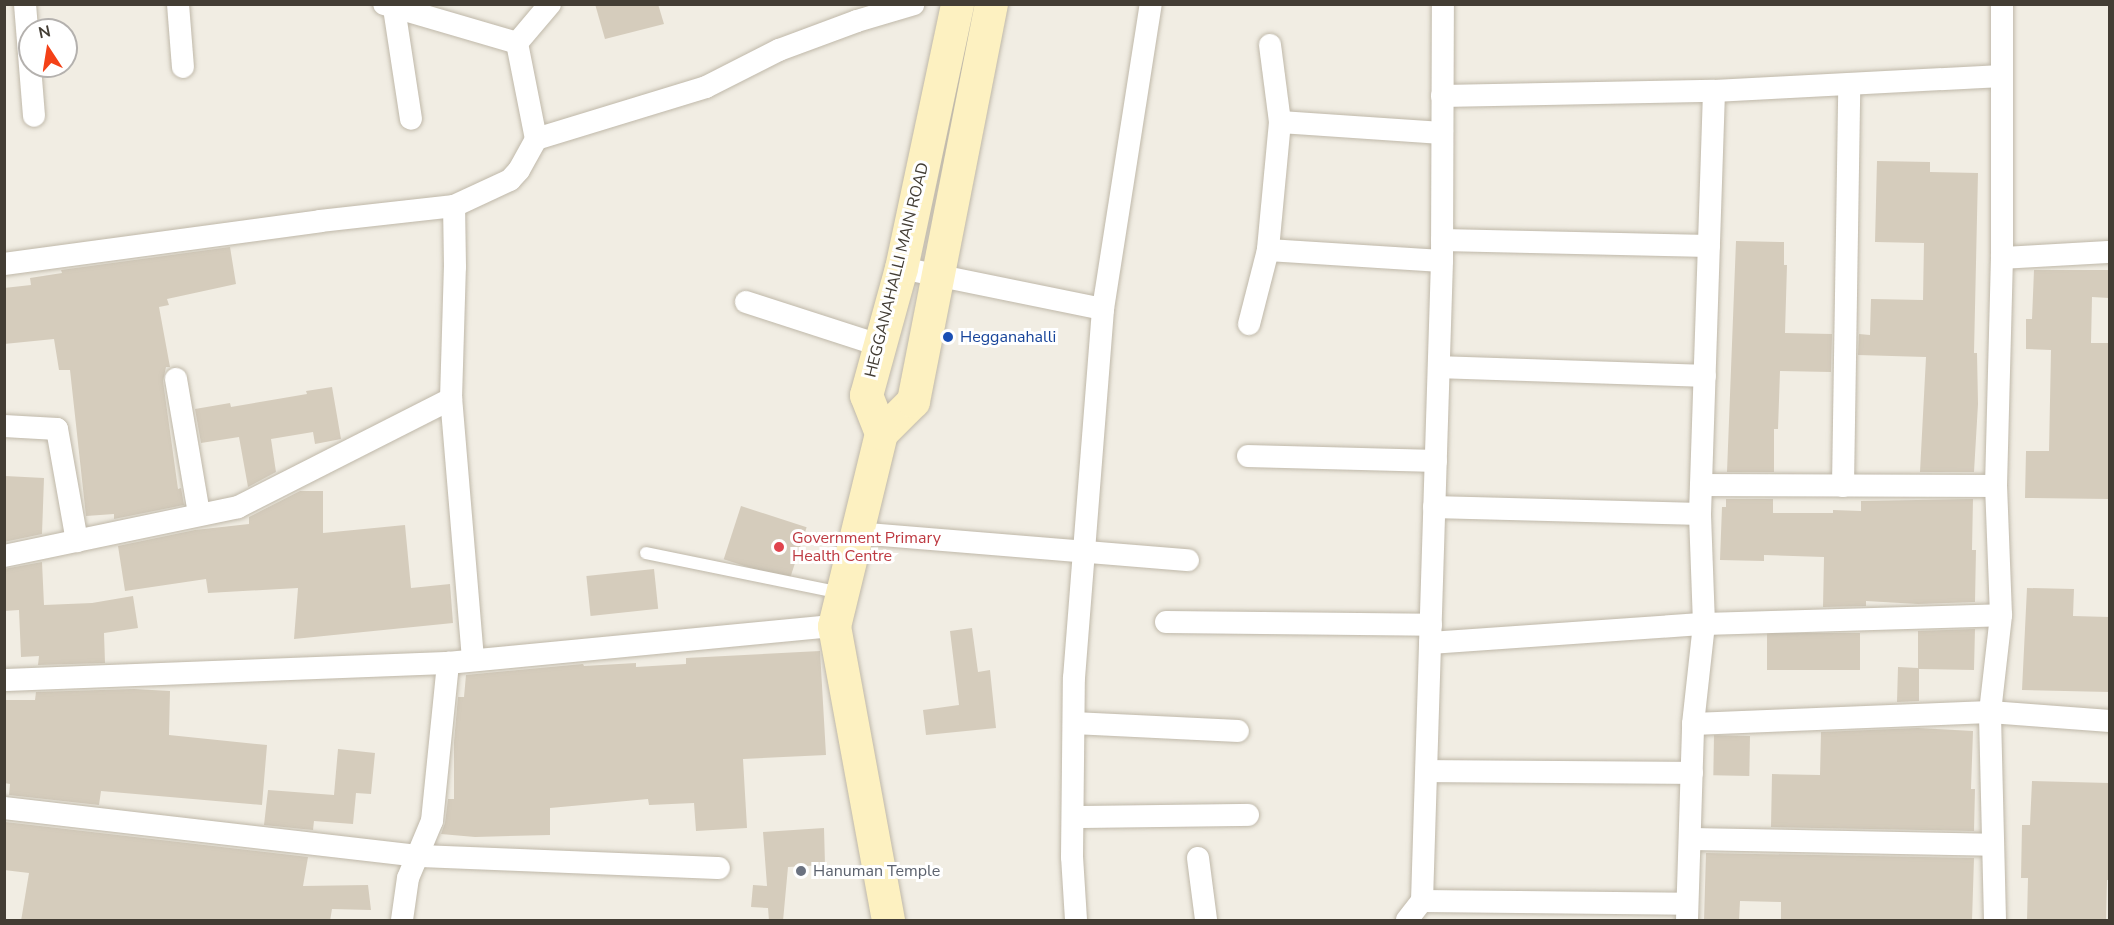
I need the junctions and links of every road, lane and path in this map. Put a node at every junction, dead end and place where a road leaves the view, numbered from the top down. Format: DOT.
graph roads {
  1 [pos="25,4"];
  2 [pos="178,4"];
  3 [pos="550,4"];
  4 [pos="914,4"];
  5 [pos="957,4"];
  6 [pos="991,4"];
  7 [pos="1151,4"];
  8 [pos="1443,4"];
  9 [pos="2002,4"];
  10 [pos="389,6"];
  11 [pos="517,43"];
  12 [pos="1270,45"];
  13 [pos="183,67"];
  14 [pos="2002,76"];
  15 [pos="1849,84"];
  16 [pos="1714,91"];
  17 [pos="1442,96"];
  18 [pos="34,116"];
  19 [pos="411,120"];
  20 [pos="1280,122"];
  21 [pos="1442,133"];
  22 [pos="536,139"];
  23 [pos="454,206"];
  24 [pos="1709,246"];
  25 [pos="1268,250"];
  26 [pos="1442,251"];
  27 [pos="2109,252"];
  28 [pos="2002,258"];
  29 [pos="4,264"];
  30 [pos="901,268"];
  31 [pos="936,276"];
  32 [pos="746,302"];
  33 [pos="1103,309"];
  34 [pos="1249,324"];
  35 [pos="879,345"];
  36 [pos="1439,367"];
  37 [pos="1705,376"];
  38 [pos="176,379"];
  39 [pos="451,399"];
  40 [pos="4,426"];
  41 [pos="881,433"];
  42 [pos="1248,456"];
  43 [pos="1436,461"];
  44 [pos="1701,485"];
  45 [pos="1843,486"];
  46 [pos="1996,486"];
  47 [pos="1434,507"];
  48 [pos="199,513"];
  49 [pos="1700,514"];
  50 [pos="857,533"];
  51 [pos="77,541"];
  52 [pos="1084,551"];
  53 [pos="646,553"];
  54 [pos="4,556"];
  55 [pos="1188,560"];
  56 [pos="842,593"];
  57 [pos="2001,615"];
  58 [pos="1166,622"];
  59 [pos="1704,624"];
  60 [pos="834,626"];
  61 [pos="1431,634"];
  62 [pos="473,659"];
  63 [pos="448,663"];
  64 [pos="4,680"];
  65 [pos="1990,712"];
  66 [pos="2109,721"];
  67 [pos="1074,723"];
  68 [pos="1693,724"];
  69 [pos="1238,731"];
  70 [pos="1426,771"];
  71 [pos="1692,773"];
  72 [pos="4,808"];
  73 [pos="1248,814"];
  74 [pos="1073,817"];
  75 [pos="1690,838"];
  76 [pos="1994,845"];
  77 [pos="419,856"];
  78 [pos="1198,858"];
  79 [pos="719,868"];
  80 [pos="1422,901"];
  81 [pos="1687,912"];
  82 [pos="402,921"];
  83 [pos="888,921"];
  84 [pos="1076,921"];
  85 [pos="1206,921"];
  86 [pos="1407,921"];
  87 [pos="1995,921"];
  1 -- 18 [label="street"];
  2 -- 13 [label="street"];
  3 -- 11 [label="street"];
  4 -- 22 [label="street"];
  5 -- 30 [label="main road, HEGGANAHALLI MAIN ROAD"];
  6 -- 31 [label="main road"];
  7 -- 33 [label="street"];
  8 -- 17 [label="street"];
  9 -- 14 [label="street"];
  10 -- 11 [label="street"];
  10 -- 19 [label="street"];
  11 -- 22 [label="street"];
  12 -- 20 [label="street"];
  14 -- 15 [label="street"];
  14 -- 28 [label="street"];
  15 -- 16 [label="street"];
  15 -- 45 [label="street"];
  16 -- 17 [label="street"];
  16 -- 24 [label="street"];
  17 -- 21 [label="street"];
  20 -- 21 [label="street"];
  20 -- 25 [label="street"];
  21 -- 26 [label="street"];
  22 -- 23 [label="street"];
  23 -- 29 [label="street"];
  23 -- 39 [label="street"];
  24 -- 26 [label="street"];
  24 -- 37 [label="street"];
  25 -- 26 [label="street"];
  25 -- 34 [label="street"];
  26 -- 36 [label="street"];
  27 -- 28 [label="street"];
  28 -- 46 [label="street"];
  30 -- 31 [label="street"];
  30 -- 35 [label="main road, HEGGANAHALLI MAIN ROAD"];
  31 -- 33 [label="street"];
  31 -- 41 [label="main road"];
  32 -- 35 [label="street"];
  33 -- 52 [label="street"];
  35 -- 41 [label="main road, HEGGANAHALLI MAIN ROAD"];
  36 -- 37 [label="street"];
  36 -- 43 [label="street"];
  37 -- 44 [label="street"];
  38 -- 48 [label="street"];
  39 -- 48 [label="street"];
  39 -- 62 [label="street"];
  40 -- 51 [label="street"];
  41 -- 50 [label="main road"];
  42 -- 43 [label="street"];
  43 -- 47 [label="street"];
  44 -- 45 [label="street"];
  44 -- 49 [label="street"];
  45 -- 46 [label="street"];
  46 -- 57 [label="street"];
  47 -- 49 [label="street"];
  47 -- 61 [label="street"];
  48 -- 51 [label="street"];
  49 -- 59 [label="street"];
  50 -- 52 [label="street"];
  50 -- 56 [label="main road"];
  51 -- 54 [label="street"];
  52 -- 55 [label="street"];
  52 -- 67 [label="street"];
  53 -- 56 [label="lane"];
  56 -- 60 [label="main road"];
  57 -- 59 [label="street"];
  57 -- 65 [label="street"];
  58 -- 61 [label="street"];
  59 -- 61 [label="street"];
  59 -- 68 [label="street"];
  60 -- 62 [label="street"];
  60 -- 83 [label="main road"];
  61 -- 70 [label="street"];
  62 -- 63 [label="street"];
  63 -- 64 [label="street"];
  63 -- 77 [label="street"];
  65 -- 66 [label="street"];
  65 -- 68 [label="street"];
  65 -- 76 [label="street"];
  67 -- 69 [label="street"];
  67 -- 74 [label="street"];
  68 -- 71 [label="street"];
  70 -- 71 [label="street"];
  70 -- 80 [label="street"];
  71 -- 75 [label="street"];
  72 -- 77 [label="street"];
  73 -- 74 [label="street"];
  74 -- 84 [label="street"];
  75 -- 76 [label="street"];
  75 -- 81 [label="street"];
  76 -- 87 [label="street"];
  77 -- 79 [label="street"];
  77 -- 82 [label="street"];
  78 -- 85 [label="street"];
  80 -- 81 [label="street"];
  80 -- 86 [label="street"];
}
